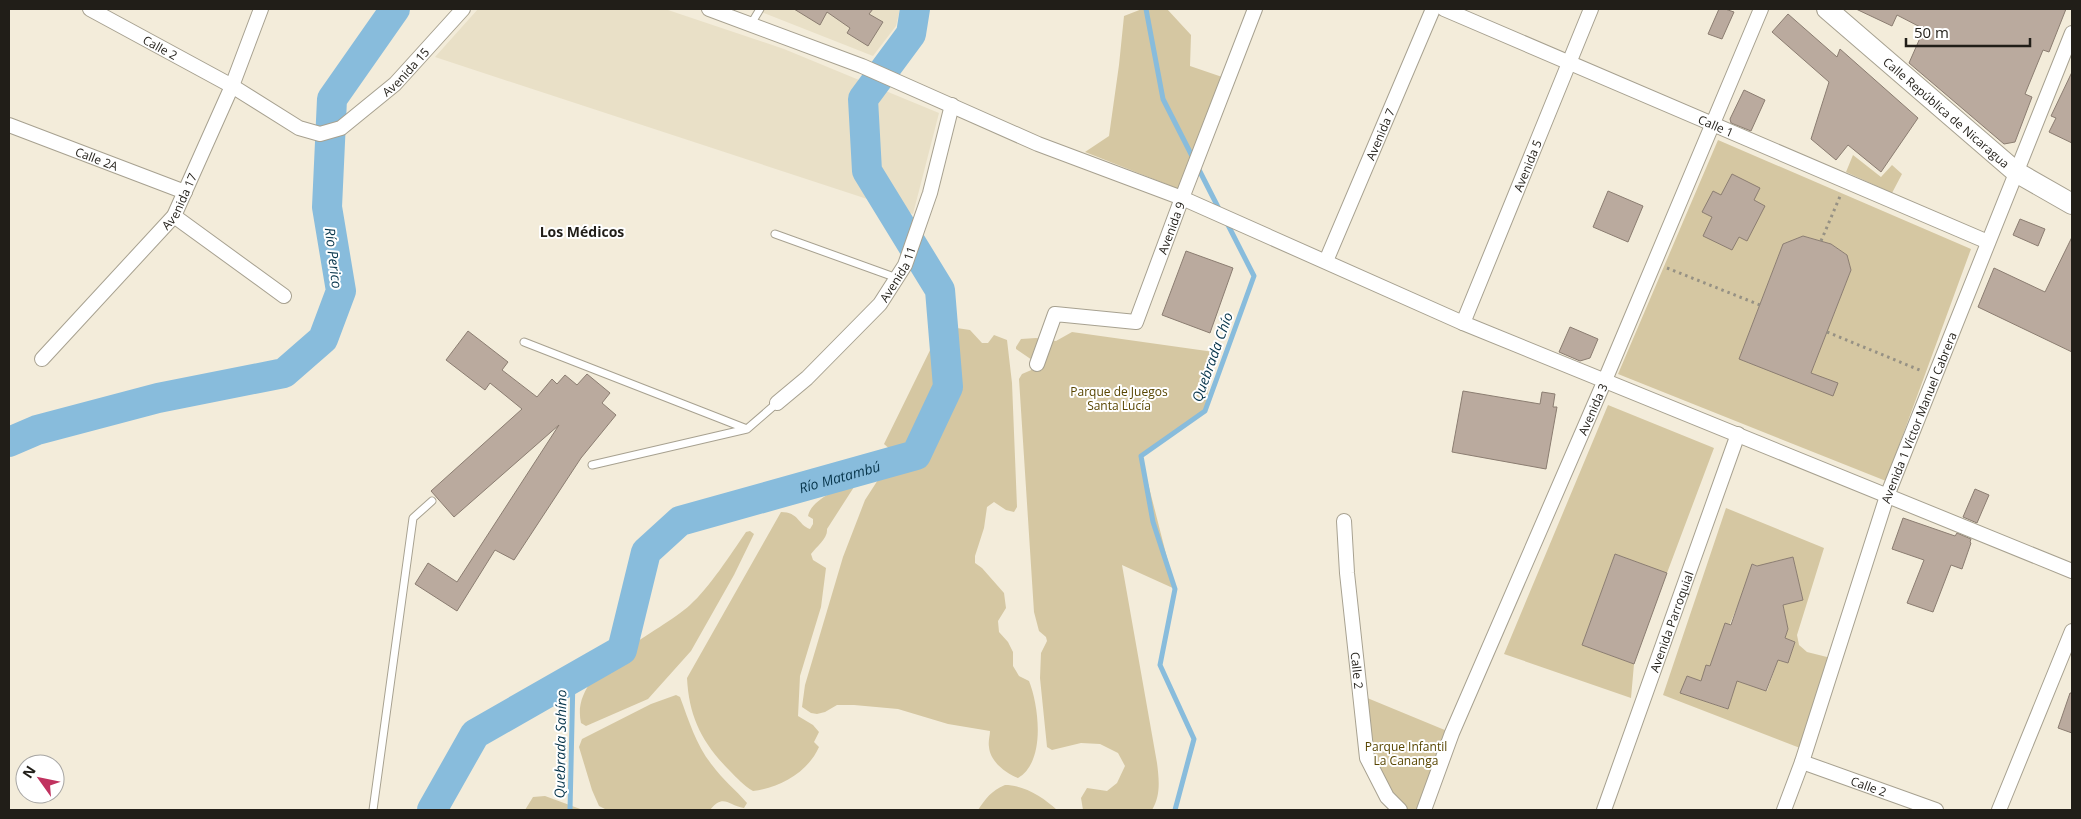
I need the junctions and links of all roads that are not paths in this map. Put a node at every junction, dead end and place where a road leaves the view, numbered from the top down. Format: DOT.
graph roads {
  1 [pos="90,9"];
  2 [pos="261,9"];
  3 [pos="463,9"];
  4 [pos="709,9"];
  5 [pos="760,9"];
  6 [pos="1255,9"];
  7 [pos="1432,9"];
  8 [pos="1444,9"];
  9 [pos="1592,9"];
  10 [pos="1761,9"];
  11 [pos="1827,9"];
  12 [pos="751,24"];
  13 [pos="2072,33"];
  14 [pos="1570,62"];
  15 [pos="232,86"];
  16 [pos="952,105"];
  17 [pos="9,125"];
  18 [pos="1712,125"];
  19 [pos="2016,172"];
  20 [pos="185,192"];
  21 [pos="1182,198"];
  22 [pos="2072,204"];
  23 [pos="174,216"];
  24 [pos="775,234"];
  25 [pos="1988,242"];
  26 [pos="1326,261"];
  27 [pos="897,278"];
  28 [pos="284,296"];
  29 [pos="1463,323"];
  30 [pos="524,342"];
  31 [pos="42,358"];
  32 [pos="1037,364"];
  33 [pos="1605,380"];
  34 [pos="777,404"];
  35 [pos="747,429"];
  36 [pos="1738,434"];
  37 [pos="592,465"];
  38 [pos="1887,496"];
  39 [pos="432,502"];
  40 [pos="1344,521"];
  41 [pos="2072,571"];
  42 [pos="2072,631"];
  43 [pos="1802,762"];
  44 [pos="373,810"];
  45 [pos="1400,810"];
  46 [pos="1424,810"];
  47 [pos="1604,810"];
  48 [pos="1784,810"];
  49 [pos="1936,810"];
  50 [pos="2000,810"];
  1 -- 15 [label="street, Calle 2"];
  2 -- 15 [label="street, Avenida 17"];
  3 -- 15 [label="street, Avenida 15"];
  4 -- 12 [label="street"];
  5 -- 12 [label="lane"];
  6 -- 21 [label="street, Avenida 9"];
  7 -- 26 [label="street, Avenida 7"];
  8 -- 14 [label="street, Calle 1"];
  9 -- 14 [label="street, Avenida 5"];
  10 -- 18 [label="street, Avenida 3"];
  11 -- 19 [label="main road, Calle República de Nicaragua"];
  12 -- 16 [label="street"];
  13 -- 19 [label="street, Avenida 1 Víctor Manuel Cabrera"];
  14 -- 18 [label="street, Calle 1"];
  14 -- 29 [label="street, Avenida 5"];
  15 -- 20 [label="street, Avenida 17"];
  16 -- 21 [label="street"];
  16 -- 27 [label="street, Avenida 11"];
  17 -- 20 [label="street, Calle 2A"];
  18 -- 25 [label="street, Calle 1"];
  18 -- 33 [label="street, Avenida 3"];
  19 -- 22 [label="main road, Calle República de Nicaragua"];
  19 -- 25 [label="street, Avenida 1 Víctor Manuel Cabrera"];
  20 -- 23 [label="street, Avenida 17"];
  21 -- 26 [label="street"];
  21 -- 32 [label="street, Avenida 9"];
  23 -- 28 [label="street"];
  23 -- 31 [label="street, Avenida 17"];
  24 -- 27 [label="lane"];
  25 -- 38 [label="street, Avenida 1 Víctor Manuel Cabrera"];
  26 -- 29 [label="street"];
  27 -- 34 [label="street, Avenida 11"];
  29 -- 33 [label="street"];
  30 -- 35 [label="lane"];
  33 -- 36 [label="street"];
  33 -- 46 [label="street, Avenida 3"];
  34 -- 35 [label="lane"];
  35 -- 37 [label="lane"];
  36 -- 38 [label="street"];
  36 -- 47 [label="street, Avenida Parroquial"];
  38 -- 41 [label="street"];
  38 -- 43 [label="street, Avenida 1 Víctor Manuel Cabrera"];
  39 -- 44 [label="lane"];
  40 -- 45 [label="street, Calle 2"];
  42 -- 50 [label="street"];
  43 -- 48 [label="street, Avenida 1 Víctor Manuel Cabrera"];
  43 -- 49 [label="street, Calle 2"];
}
